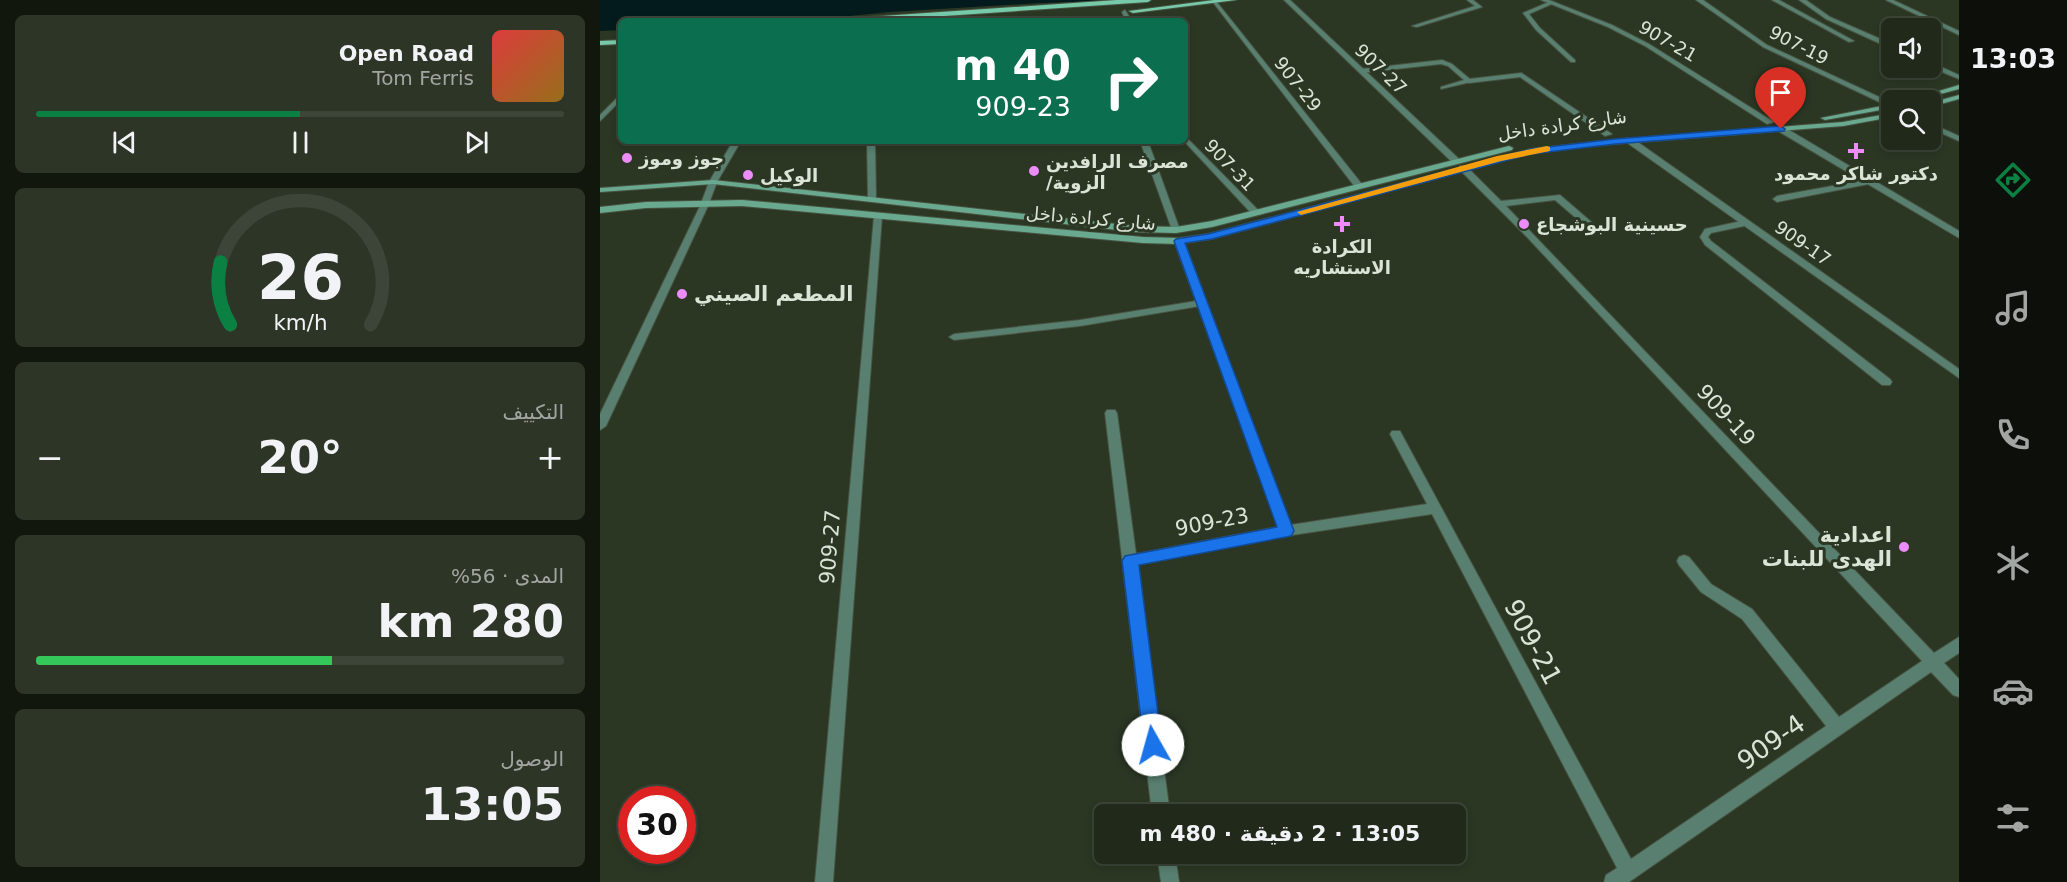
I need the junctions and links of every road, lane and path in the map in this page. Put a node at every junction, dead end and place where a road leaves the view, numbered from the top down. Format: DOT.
graph roads {
  1 [pos="1148,0"];
  2 [pos="1233,0"];
  3 [pos="1287,0"];
  4 [pos="1470,0"];
  5 [pos="1699,0"];
  6 [pos="1775,0"];
  7 [pos="1802,0"];
  8 [pos="1889,0"];
  9 [pos="1214,2"];
  10 [pos="1547,2"];
  11 [pos="1125,12"];
  12 [pos="1114,13"];
  13 [pos="882,18"];
  14 [pos="1128,18"];
  15 [pos="1415,26"];
  16 [pos="618,33"];
  17 [pos="1959,33"];
  18 [pos="600,35"];
  19 [pos="1851,41"];
  20 [pos="1881,41"];
  21 [pos="618,42"];
  22 [pos="600,43"];
  23 [pos="1573,61"];
  24 [pos="1941,69"];
  25 [pos="1361,71"];
  26 [pos="1959,77"];
  27 [pos="1469,81"];
  28 [pos="1959,87"];
  29 [pos="1443,88"];
  30 [pos="1941,92"];
  31 [pos="1959,97"];
  32 [pos="618,99"];
  33 [pos="1881,101"];
  34 [pos="1941,102"];
  35 [pos="1881,108"];
  36 [pos="1881,118"];
  37 [pos="600,119"];
  38 [pos="1770,122"];
  39 [pos="1781,129"];
  40 [pos="1941,130"];
  41 [pos="1608,134"];
  42 [pos="1959,139"];
  43 [pos="1629,140"];
  44 [pos="1188,141"];
  45 [pos="735,144"];
  46 [pos="871,144"];
  47 [pos="1145,144"];
  48 [pos="1459,164"];
  49 [pos="713,182"];
  50 [pos="1871,182"];
  51 [pos="1358,185"];
  52 [pos="600,190"];
  53 [pos="872,198"];
  54 [pos="1777,199"];
  55 [pos="1499,204"];
  56 [pos="704,206"];
  57 [pos="600,210"];
  58 [pos="1255,212"];
  59 [pos="878,216"];
  60 [pos="1746,223"];
  61 [pos="1593,228"];
  62 [pos="1178,235"];
  63 [pos="1959,235"];
  64 [pos="1202,303"];
  65 [pos="954,337"];
  66 [pos="1959,374"];
  67 [pos="1886,382"];
  68 [pos="1111,414"];
  69 [pos="600,426"];
  70 [pos="1396,434"];
  71 [pos="1435,508"];
  72 [pos="1286,531"];
  73 [pos="1130,561"];
  74 [pos="1684,561"];
  75 [pos="1959,644"];
  76 [pos="1931,662"];
  77 [pos="1959,690"];
  78 [pos="1837,727"];
  79 [pos="1160,804"];
  80 [pos="1167,864"];
  81 [pos="1628,872"];
  82 [pos="824,882"];
  83 [pos="1170,882"];
  84 [pos="1613,882"];
  1 -- 13 [label="main road"];
  2 -- 9 [label="main road"];
  3 -- 25 [label="street, 907-27"];
  4 -- 15 [label="street"];
  5 -- 33 [label="street, 907-19"];
  6 -- 19 [label="street"];
  7 -- 20 [label="street"];
  8 -- 17 [label="street"];
  9 -- 11 [label="main road"];
  9 -- 51 [label="street, 907-29"];
  10 -- 23 [label="street"];
  10 -- 38 [label="street, 907-21"];
  11 -- 12 [label="main road"];
  11 -- 14 [label="street"];
  16 -- 18 [label="main road"];
  21 -- 22 [label="main road"];
  24 -- 26 [label="street"];
  25 -- 27 [label="street"];
  25 -- 48 [label="street, 907-27"];
  27 -- 29 [label="street"];
  27 -- 41 [label="street"];
  28 -- 30 [label="main road"];
  31 -- 34 [label="main road"];
  32 -- 37 [label="street"];
  35 -- 38 [label="main road, شارع كرادة داخل"];
  36 -- 39 [label="main road, شارع كرادة داخل"];
  38 -- 41 [label="main road, شارع كرادة داخل"];
  39 -- 43 [label="main road, شارع كرادة داخل"];
  39 -- 50 [label="street"];
  40 -- 42 [label="street"];
  41 -- 48 [label="main road, شارع كرادة داخل"];
  43 -- 48 [label="main road, شارع كرادة داخل"];
  43 -- 60 [label="street, 909-17"];
  44 -- 58 [label="street, 907-31"];
  45 -- 49 [label="street"];
  46 -- 53 [label="street"];
  47 -- 62 [label="street, 909-23"];
  48 -- 51 [label="main road, شارع كرادة داخل"];
  48 -- 55 [label="street, 909-19"];
  48 -- 62 [label="main road, شارع كرادة داخل"];
  49 -- 52 [label="main road, شارع كرادة داخل"];
  49 -- 53 [label="main road, شارع كرادة داخل"];
  49 -- 56 [label="street"];
  50 -- 54 [label="street"];
  50 -- 63 [label="street"];
  51 -- 58 [label="main road, شارع كرادة داخل"];
  53 -- 62 [label="main road, شارع كرادة داخل"];
  55 -- 61 [label="street"];
  55 -- 76 [label="street, 909-19"];
  56 -- 57 [label="main road, شارع كرادة داخل"];
  56 -- 59 [label="main road, شارع كرادة داخل"];
  56 -- 69 [label="street"];
  58 -- 62 [label="main road, شارع كرادة داخل"];
  59 -- 62 [label="main road, شارع كرادة داخل"];
  59 -- 82 [label="street, 909-27"];
  60 -- 66 [label="street, 909-17"];
  60 -- 67 [label="street"];
  62 -- 64 [label="street, 909-23"];
  64 -- 65 [label="street"];
  64 -- 72 [label="street, 909-23"];
  68 -- 73 [label="street"];
  70 -- 71 [label="street, 909-21"];
  71 -- 72 [label="street"];
  71 -- 81 [label="street, 909-21"];
  72 -- 73 [label="street, 909-23"];
  73 -- 79 [label="street"];
  74 -- 78 [label="street"];
  75 -- 76 [label="street, 909-4"];
  76 -- 77 [label="street, 909-19"];
  76 -- 78 [label="street, 909-4"];
  78 -- 81 [label="street, 909-4"];
  80 -- 83 [label="street"];
  81 -- 84 [label="street, 909-4"];
}
